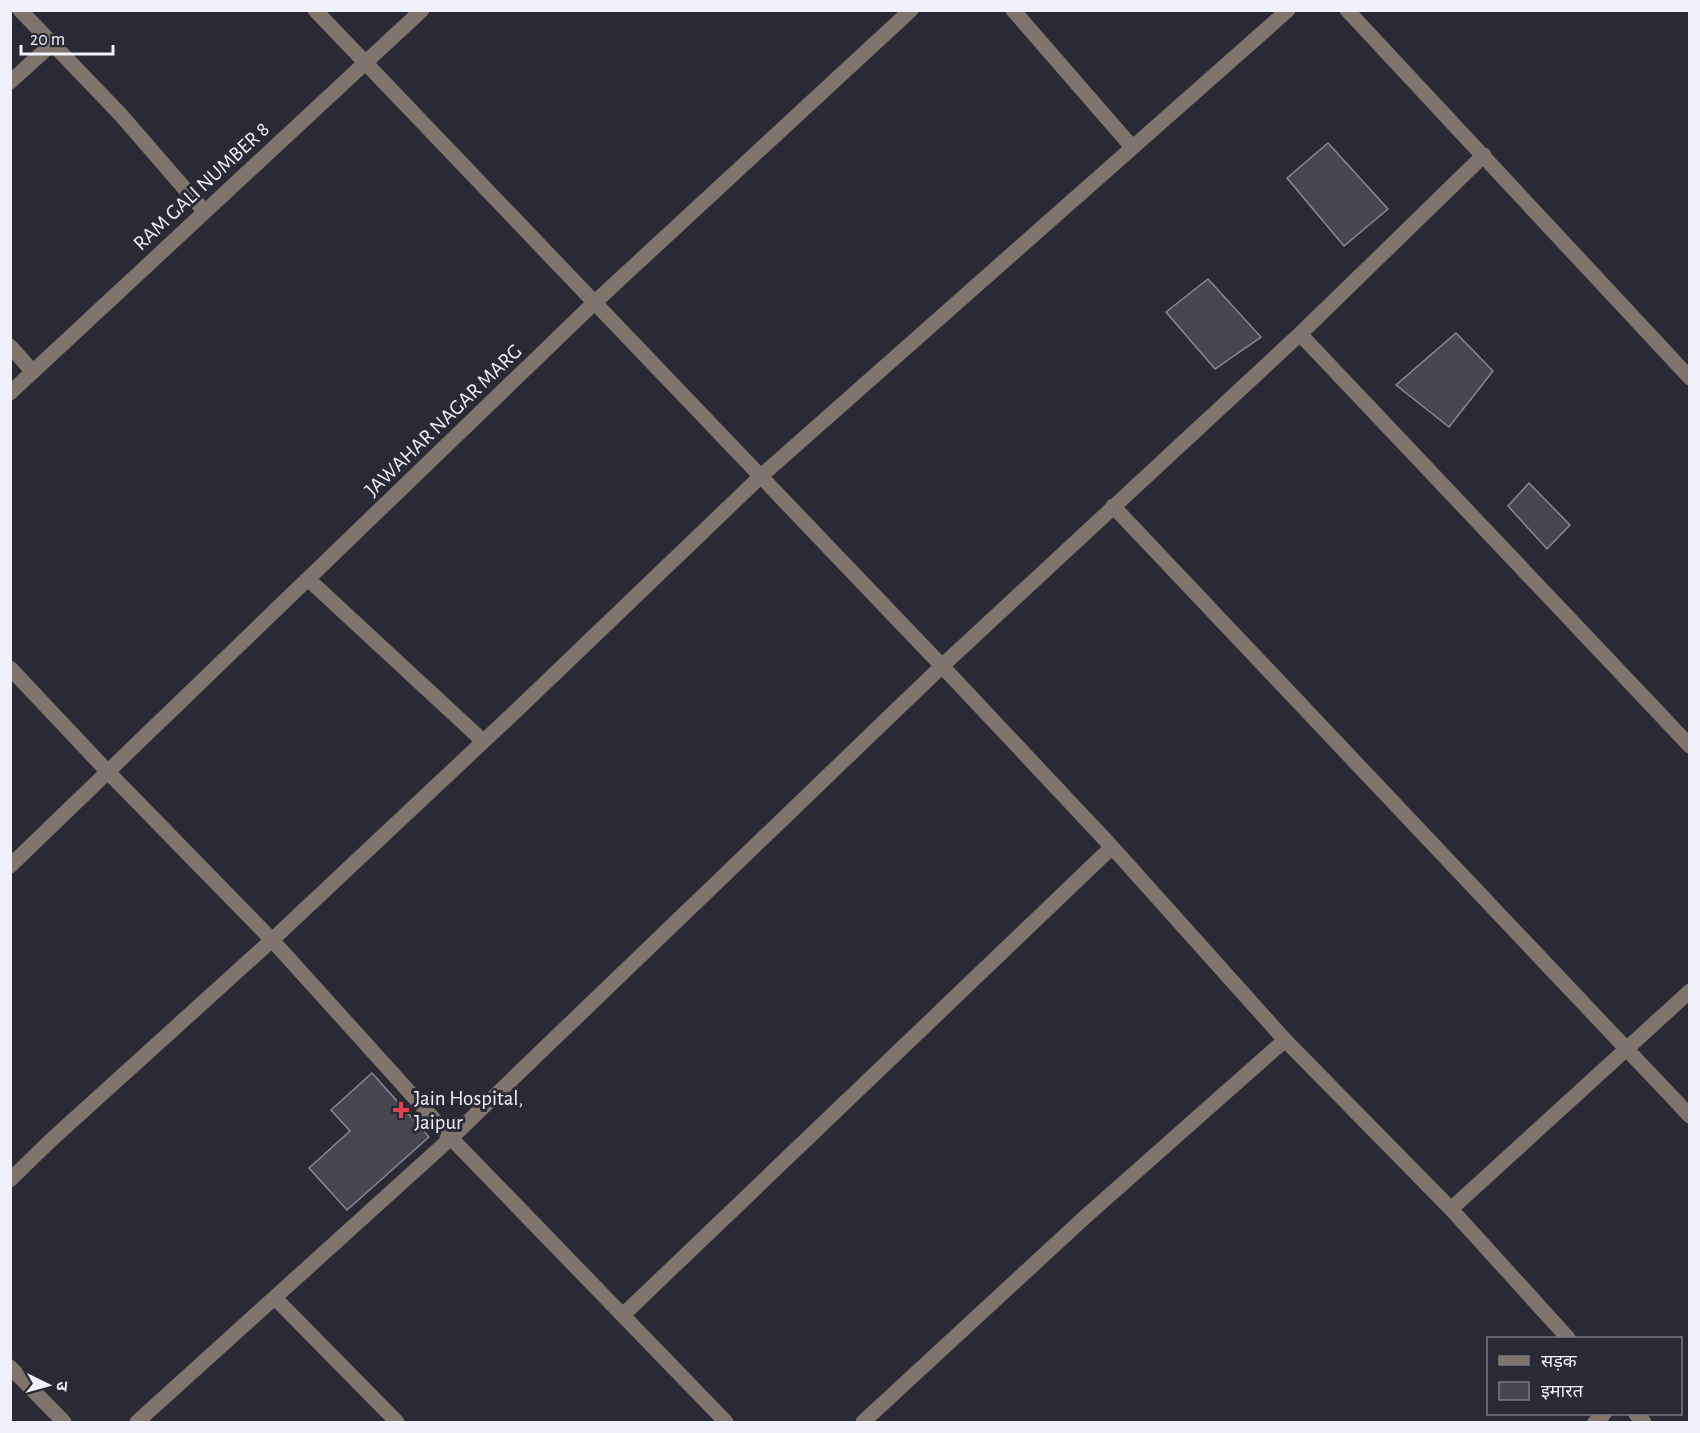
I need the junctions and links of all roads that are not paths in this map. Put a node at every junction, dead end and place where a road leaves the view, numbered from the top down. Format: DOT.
graph roads {
  1 [pos="20,10"];
  2 [pos="315,10"];
  3 [pos="422,10"];
  4 [pos="911,10"];
  5 [pos="1012,10"];
  6 [pos="1288,10"];
  7 [pos="1347,10"];
  8 [pos="52,44"];
  9 [pos="364,63"];
  10 [pos="10,82"];
  11 [pos="1132,147"];
  12 [pos="1484,155"];
  13 [pos="205,212"];
  14 [pos="594,303"];
  15 [pos="1300,334"];
  16 [pos="10,346"];
  17 [pos="33,372"];
  18 [pos="1689,378"];
  19 [pos="10,393"];
  20 [pos="760,477"];
  21 [pos="1113,506"];
  22 [pos="308,579"];
  23 [pos="942,666"];
  24 [pos="10,668"];
  25 [pos="483,741"];
  26 [pos="1689,746"];
  27 [pos="108,772"];
  28 [pos="1112,848"];
  29 [pos="10,866"];
  30 [pos="272,940"];
  31 [pos="1689,991"];
  32 [pos="1285,1040"];
  33 [pos="1628,1049"];
  34 [pos="1689,1116"];
  35 [pos="451,1138"];
  36 [pos="10,1180"];
  37 [pos="1451,1209"];
  38 [pos="275,1298"];
  39 [pos="624,1314"];
  40 [pos="1567,1337"];
  41 [pos="10,1367"];
  42 [pos="64,1422"];
  43 [pos="137,1422"];
  44 [pos="397,1422"];
  45 [pos="726,1422"];
  46 [pos="863,1422"];
  1 -- 8 [label="street"];
  2 -- 9 [label="street"];
  3 -- 9 [label="street, RAM GALI NUMBER 8"];
  4 -- 14 [label="street, JAWAHAR NAGAR MARG"];
  5 -- 11 [label="street"];
  6 -- 11 [label="street"];
  7 -- 12 [label="street"];
  8 -- 10 [label="street"];
  8 -- 13 [label="street"];
  9 -- 13 [label="street, RAM GALI NUMBER 8"];
  9 -- 14 [label="street"];
  11 -- 20 [label="street"];
  12 -- 15 [label="street"];
  12 -- 18 [label="street"];
  13 -- 17 [label="street, RAM GALI NUMBER 8"];
  14 -- 20 [label="street"];
  14 -- 22 [label="street, JAWAHAR NAGAR MARG"];
  15 -- 21 [label="street"];
  15 -- 26 [label="street"];
  16 -- 17 [label="street"];
  17 -- 19 [label="street, RAM GALI NUMBER 8"];
  20 -- 23 [label="street"];
  20 -- 25 [label="street"];
  21 -- 23 [label="street"];
  21 -- 33 [label="street"];
  22 -- 25 [label="street"];
  22 -- 27 [label="street, JAWAHAR NAGAR MARG"];
  23 -- 28 [label="street"];
  23 -- 35 [label="street"];
  24 -- 27 [label="street"];
  25 -- 30 [label="street"];
  27 -- 29 [label="street, JAWAHAR NAGAR MARG"];
  27 -- 30 [label="street"];
  28 -- 32 [label="street"];
  28 -- 39 [label="street"];
  30 -- 35 [label="street"];
  30 -- 36 [label="street"];
  31 -- 33 [label="street"];
  32 -- 37 [label="street"];
  32 -- 46 [label="street"];
  33 -- 34 [label="street"];
  33 -- 37 [label="street"];
  35 -- 38 [label="street"];
  35 -- 39 [label="street"];
  37 -- 40 [label="street"];
  38 -- 43 [label="street"];
  38 -- 44 [label="street"];
  39 -- 45 [label="street"];
  41 -- 42 [label="street"];
}
